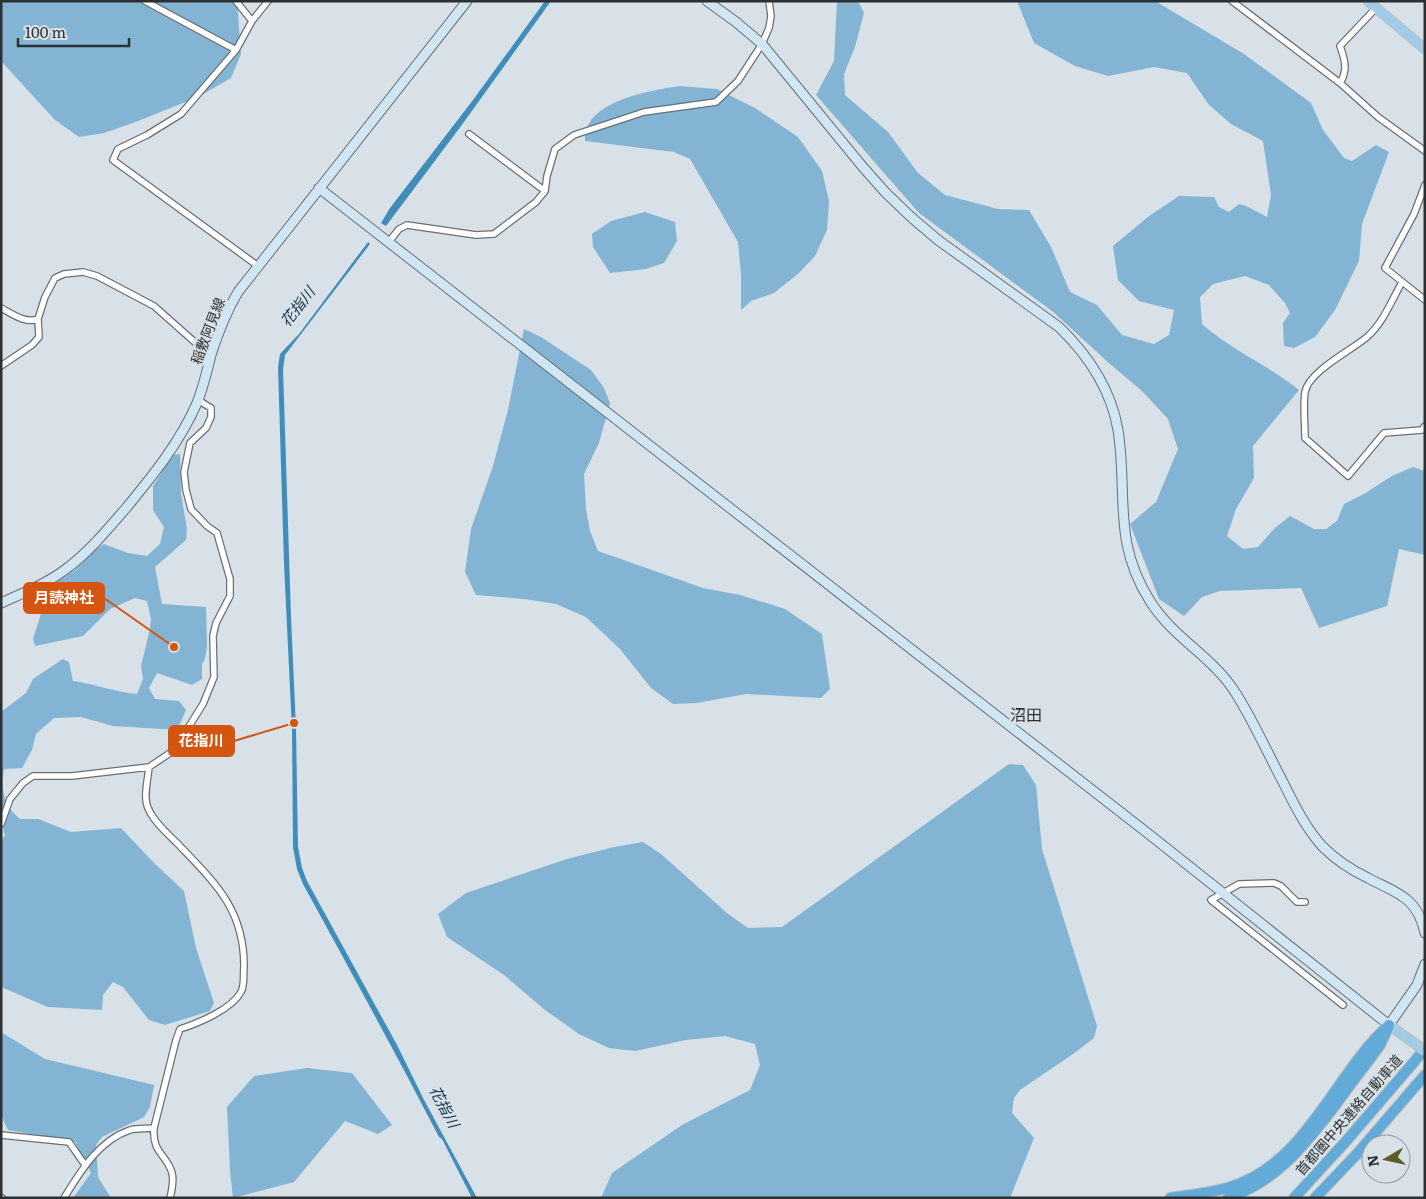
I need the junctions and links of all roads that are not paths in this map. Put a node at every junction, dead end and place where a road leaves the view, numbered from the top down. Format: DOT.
graph roads {
  1 [pos="145,1"];
  2 [pos="236,1"];
  3 [pos="268,1"];
  4 [pos="466,1"];
  5 [pos="707,1"];
  6 [pos="769,1"];
  7 [pos="1232,1"];
  8 [pos="1368,1"];
  9 [pos="1376,8"];
  10 [pos="252,22"];
  11 [pos="762,44"];
  12 [pos="1425,49"];
  13 [pos="236,50"];
  14 [pos="1340,83"];
  15 [pos="469,134"];
  16 [pos="1425,150"];
  17 [pos="1425,184"];
  18 [pos="318,188"];
  19 [pos="545,190"];
  20 [pos="388,243"];
  21 [pos="258,266"];
  22 [pos="1402,282"];
  23 [pos="1425,300"];
  24 [pos="1,308"];
  25 [pos="38,319"];
  26 [pos="211,354"];
  27 [pos="1,366"];
  28 [pos="198,400"];
  29 [pos="1424,429"];
  30 [pos="1,602"];
  31 [pos="149,767"];
  32 [pos="1,824"];
  33 [pos="1222,893"];
  34 [pos="1305,902"];
  35 [pos="1425,933"];
  36 [pos="1425,964"];
  37 [pos="1343,1005"];
  38 [pos="1390,1025"];
  39 [pos="1422,1048"];
  40 [pos="1425,1075"];
  41 [pos="154,1128"];
  42 [pos="1,1135"];
  43 [pos="1356,1155"];
  44 [pos="84,1165"];
  45 [pos="1266,1174"];
  46 [pos="64,1198"];
  47 [pos="170,1198"];
  48 [pos="1170,1198"];
  49 [pos="1228,1198"];
  50 [pos="1294,1198"];
  51 [pos="1314,1198"];
  52 [pos="1323,1198"];
  1 -- 13 [label="street"];
  2 -- 10 [label="street"];
  3 -- 10 [label="street"];
  4 -- 18 [label="street, 稲敷阿見線"];
  5 -- 11 [label="street"];
  6 -- 11 [label="street"];
  7 -- 14 [label="street"];
  8 -- 9 [label="main road"];
  9 -- 12 [label="main road"];
  9 -- 14 [label="street"];
  10 -- 13 [label="street"];
  11 -- 19 [label="street"];
  11 -- 35 [label="street"];
  13 -- 21 [label="street"];
  14 -- 16 [label="street"];
  15 -- 19 [label="street"];
  17 -- 22 [label="street"];
  18 -- 20 [label="street"];
  18 -- 21 [label="street, 稲敷阿見線"];
  19 -- 20 [label="street"];
  20 -- 33 [label="street"];
  21 -- 26 [label="street, 稲敷阿見線"];
  22 -- 23 [label="street"];
  22 -- 29 [label="street"];
  24 -- 25 [label="street"];
  25 -- 26 [label="street"];
  25 -- 27 [label="street"];
  26 -- 28 [label="street, 稲敷阿見線"];
  28 -- 30 [label="street, 稲敷阿見線"];
  28 -- 31 [label="street"];
  31 -- 32 [label="street"];
  31 -- 41 [label="street"];
  33 -- 34 [label="street"];
  33 -- 37 [label="street"];
  33 -- 38 [label="street"];
  36 -- 38 [label="street"];
  38 -- 39 [label="main road"];
  38 -- 45 [label="highway"];
  39 -- 50 [label="highway, 首都圏中央連絡自動車道"];
  40 -- 43 [label="highway, 首都圏中央連絡自動車道"];
  41 -- 44 [label="street"];
  41 -- 47 [label="street"];
  42 -- 44 [label="street"];
  43 -- 51 [label="highway, 首都圏中央連絡自動車道"];
  43 -- 52 [label="highway"];
  44 -- 46 [label="street"];
  45 -- 48 [label="highway"];
  45 -- 49 [label="highway"];
}
